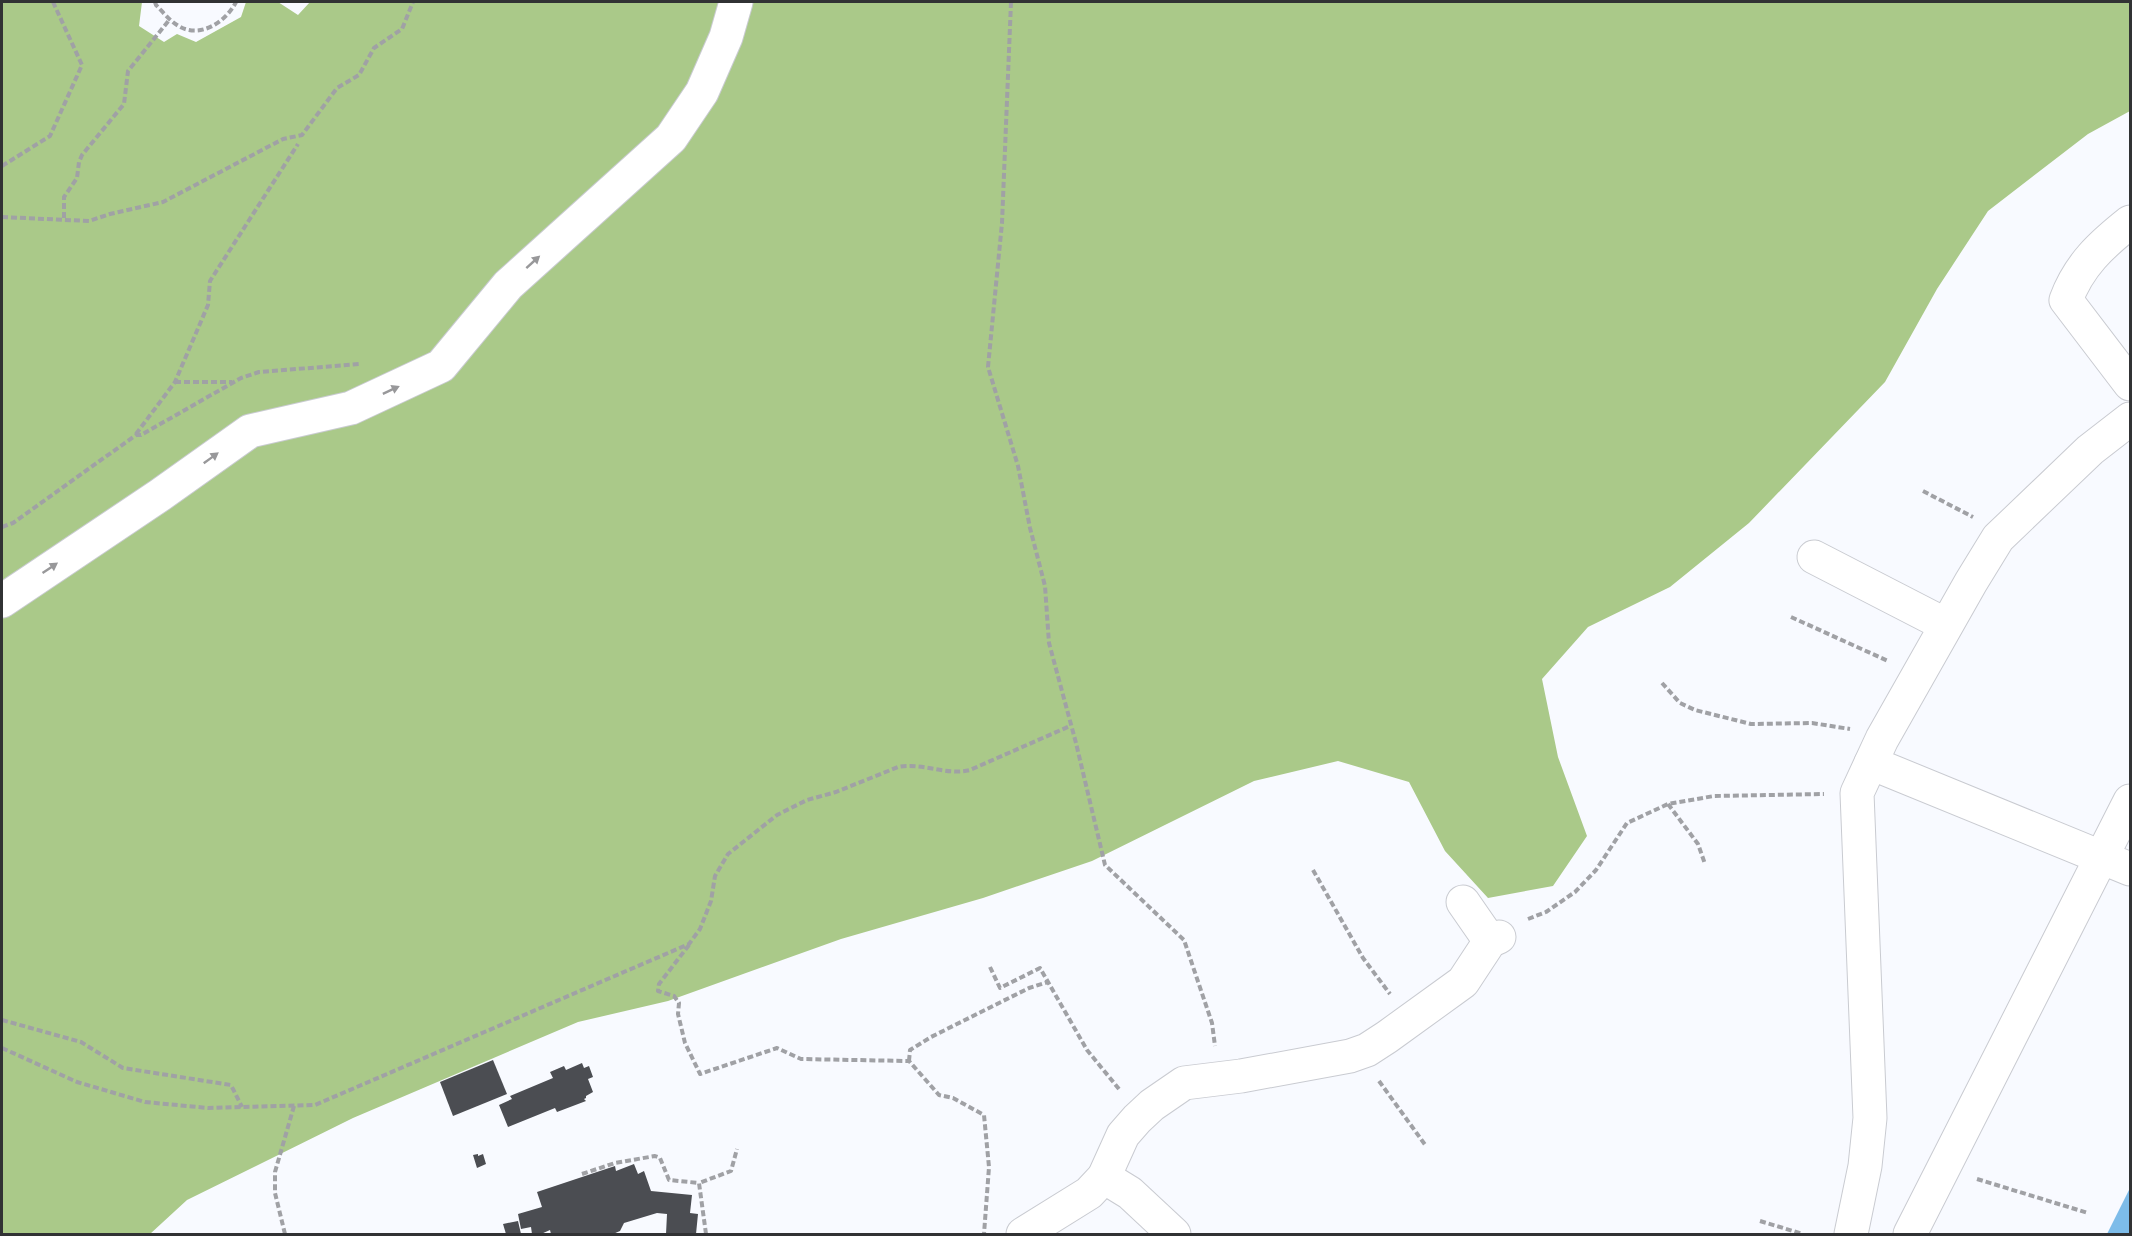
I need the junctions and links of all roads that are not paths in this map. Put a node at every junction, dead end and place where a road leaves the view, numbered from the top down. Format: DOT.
graph roads {
  1 [pos="736,2"];
  2 [pos="2130,222"];
  3 [pos="2130,384"];
  4 [pos="2130,419"];
  5 [pos="1814,557"];
  6 [pos="2,601"];
  7 [pos="1946,625"];
  8 [pos="1877,751"];
  9 [pos="2130,801"];
  10 [pos="2116,864"];
  11 [pos="1463,902"];
  12 [pos="1104,1177"];
  13 [pos="1023,1234"];
  14 [pos="1174,1234"];
  15 [pos="1851,1234"];
  16 [pos="1910,1234"];
  6 -- 1 [label="street, one-way"];
  2 -- 3 [label="street"];
  4 -- 7 [label="street"];
  5 -- 7 [label="street"];
  7 -- 8 [label="street"];
  8 -- 10 [label="street"];
  8 -- 15 [label="street"];
  9 -- 10 [label="street"];
  10 -- 16 [label="street"];
  11 -- 12 [label="street"];
  12 -- 13 [label="street"];
  12 -- 14 [label="street"];
}
